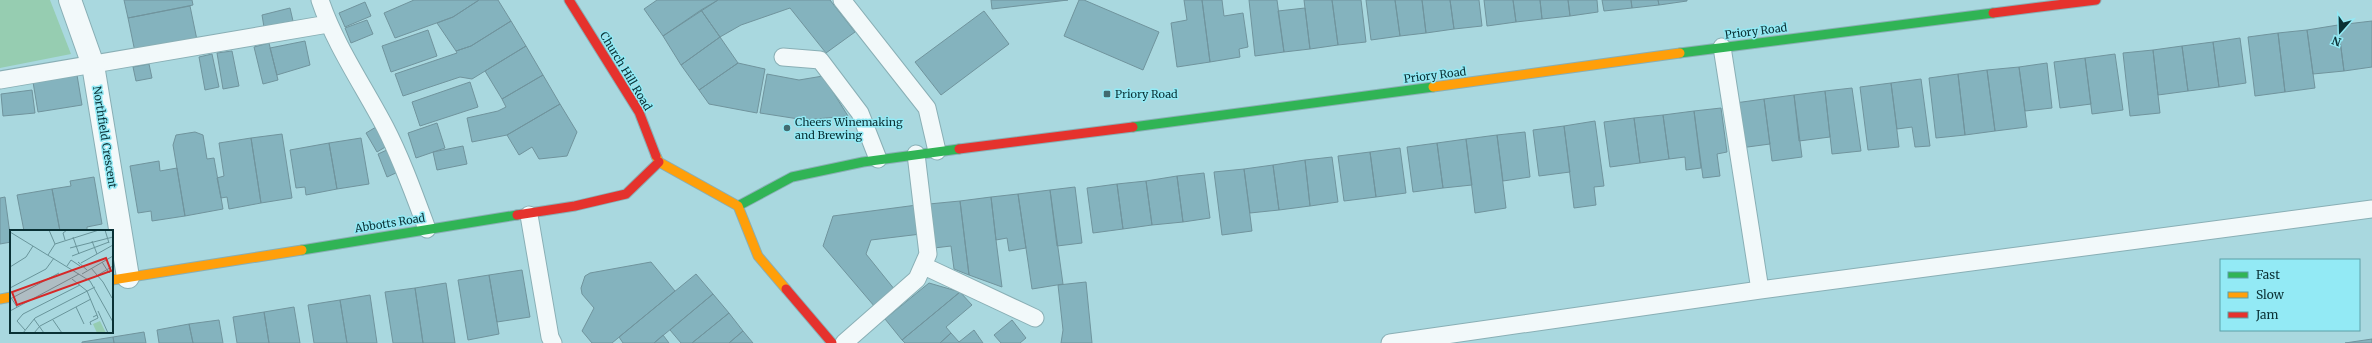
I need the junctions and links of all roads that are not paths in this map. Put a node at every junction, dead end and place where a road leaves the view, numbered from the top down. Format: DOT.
graph roads {
  1 [pos="70,0"];
  2 [pos="320,0"];
  3 [pos="569,0"];
  4 [pos="842,0"];
  5 [pos="2096,0"];
  6 [pos="328,24"];
  7 [pos="1722,47"];
  8 [pos="783,57"];
  9 [pos="93,65"];
  10 [pos="0,80"];
  11 [pos="937,151"];
  12 [pos="916,154"];
  13 [pos="878,159"];
  14 [pos="659,162"];
  15 [pos="738,206"];
  16 [pos="2372,209"];
  17 [pos="529,215"];
  18 [pos="426,229"];
  19 [pos="924,266"];
  20 [pos="120,278"];
  21 [pos="1760,290"];
  22 [pos="10,297"];
  23 [pos="0,299"];
  24 [pos="1035,318"];
  25 [pos="553,343"];
  26 [pos="832,343"];
  27 [pos="844,343"];
  28 [pos="1390,343"];
  1 -- 9 [label="street, Northfield Crescent"];
  2 -- 6 [label="lane"];
  3 -- 14 [label="street, Church Hill Road"];
  4 -- 11 [label="lane"];
  5 -- 7 [label="street, Priory Road"];
  6 -- 9 [label="lane"];
  6 -- 18 [label="lane"];
  7 -- 11 [label="street, Priory Road"];
  7 -- 21 [label="lane"];
  8 -- 13 [label="lane"];
  9 -- 10 [label="lane"];
  9 -- 20 [label="street, Northfield Crescent"];
  11 -- 12 [label="street, Priory Road"];
  12 -- 13 [label="street, Priory Road"];
  12 -- 19 [label="lane"];
  13 -- 15 [label="street, Priory Road"];
  14 -- 15 [label="street"];
  14 -- 17 [label="street, Abbotts Road"];
  15 -- 26 [label="street"];
  16 -- 21 [label="lane"];
  17 -- 18 [label="street, Abbotts Road"];
  17 -- 25 [label="lane"];
  18 -- 20 [label="street, Abbotts Road"];
  19 -- 24 [label="lane"];
  19 -- 27 [label="lane"];
  21 -- 28 [label="lane"];
  22 -- 23 [label="street"];
}
